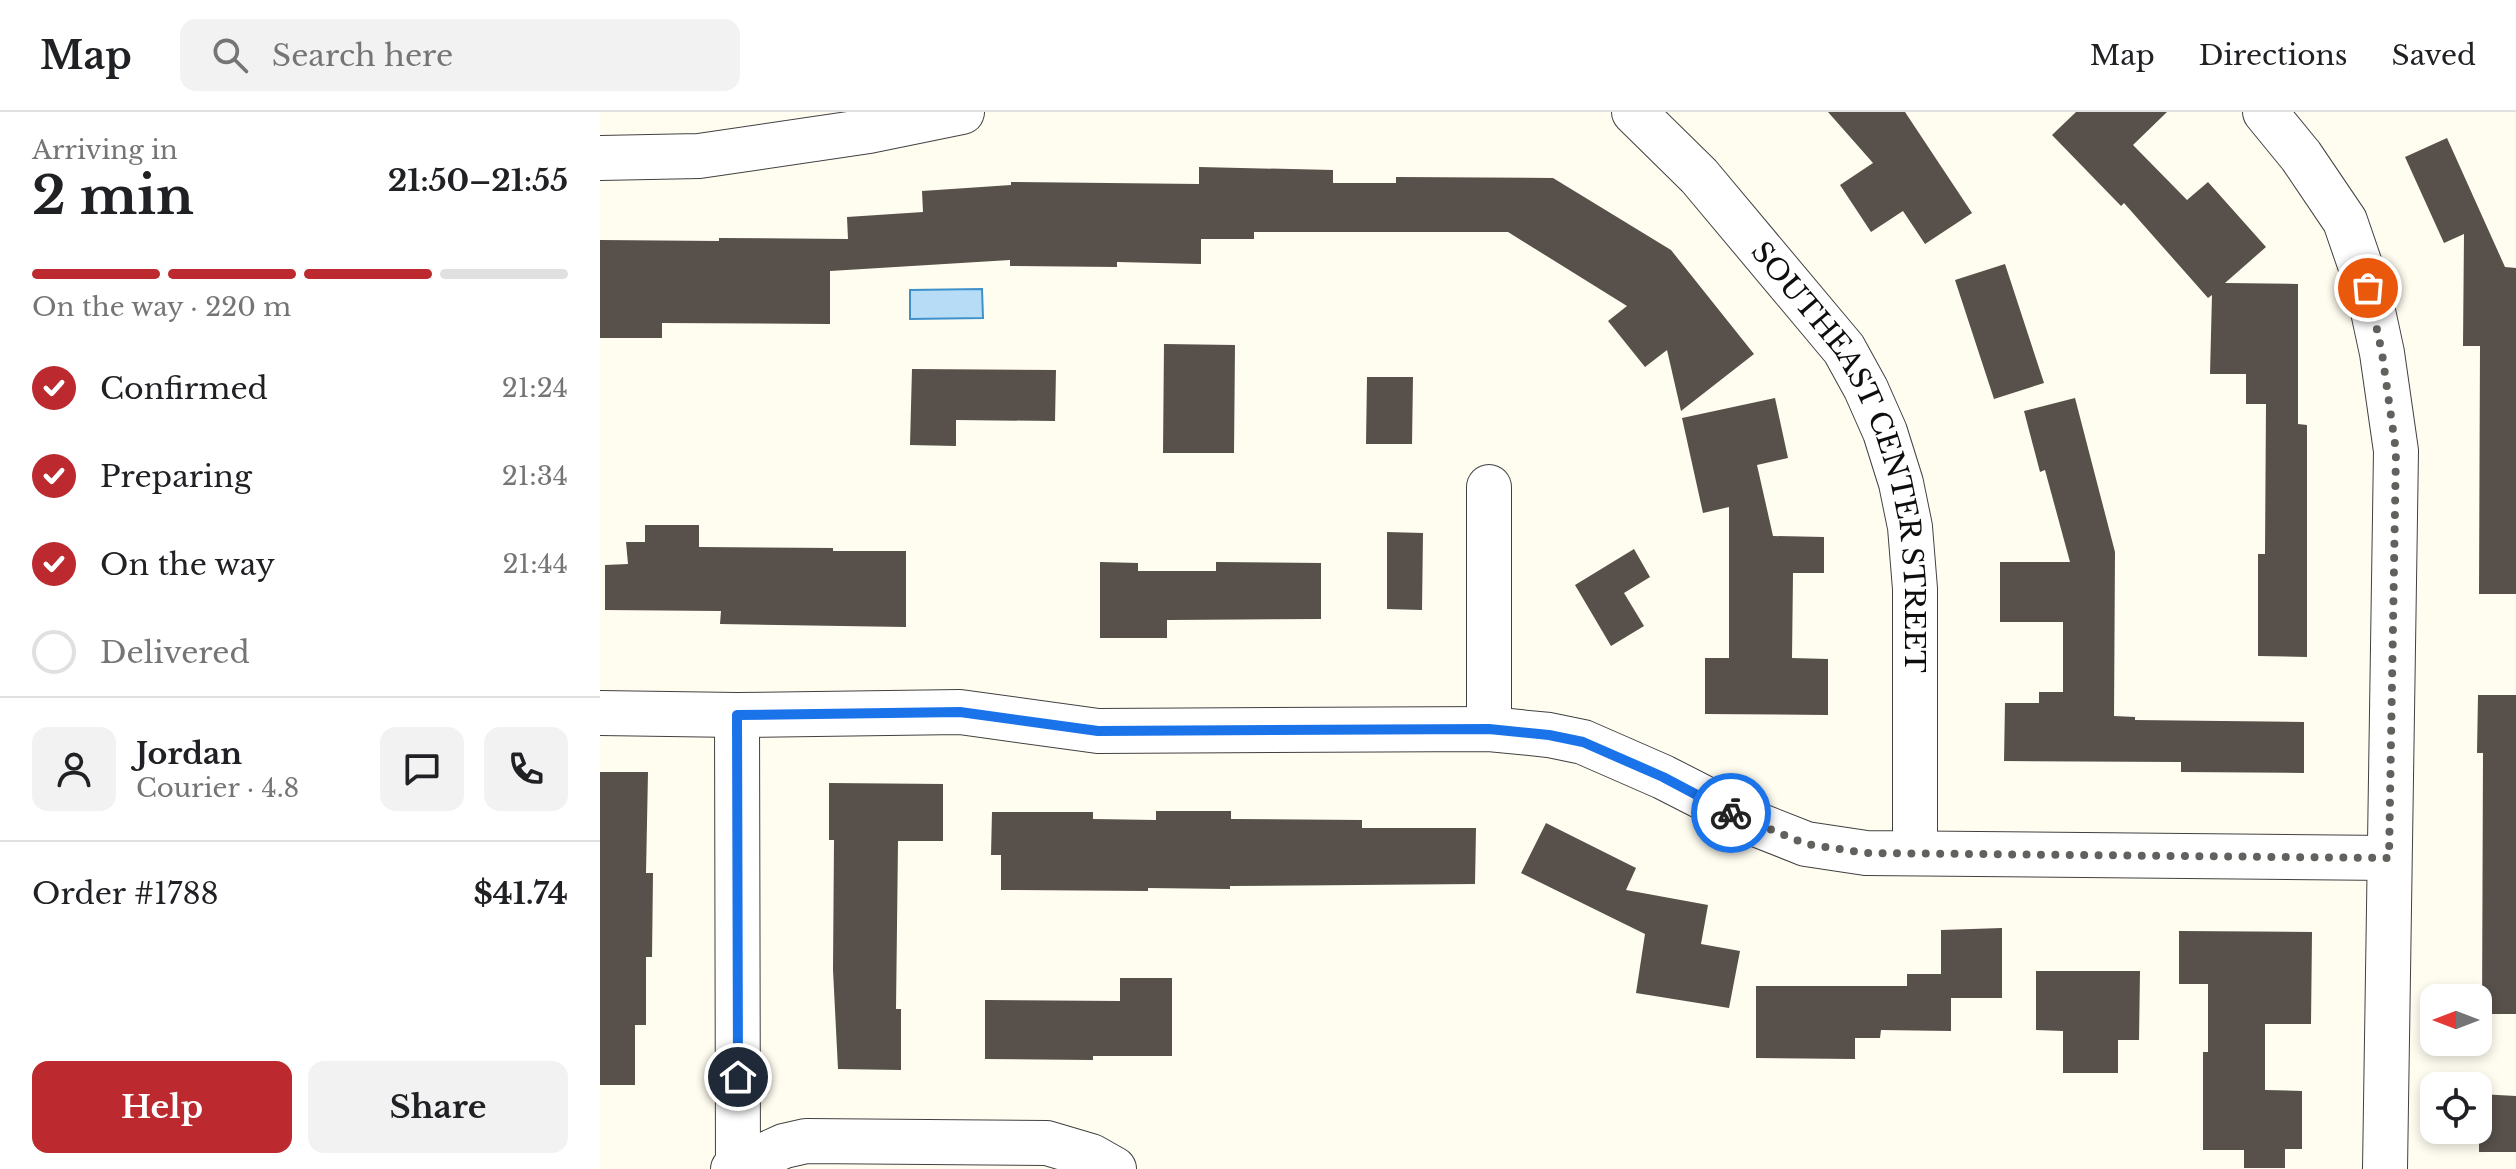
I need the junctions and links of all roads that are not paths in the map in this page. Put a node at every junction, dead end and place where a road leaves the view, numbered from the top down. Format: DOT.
graph roads {
  1 [pos="962,112"];
  2 [pos="1634,112"];
  3 [pos="2265,112"];
  4 [pos="600,158"];
  5 [pos="1489,487"];
  6 [pos="600,713"];
  7 [pos="737,715"];
  8 [pos="1489,729"];
  9 [pos="1915,853"];
  10 [pos="2389,858"];
  11 [pos="736,1168"];
  12 [pos="1114,1169"];
  13 [pos="2385,1169"];
  1 -- 4 [label="street"];
  2 -- 9 [label="street, SOUTHEAST CENTER STREET"];
  3 -- 10 [label="street"];
  5 -- 8 [label="street"];
  6 -- 7 [label="street"];
  7 -- 8 [label="street"];
  7 -- 11 [label="street"];
  8 -- 9 [label="street"];
  9 -- 10 [label="street"];
  10 -- 13 [label="street"];
  11 -- 12 [label="street"];
}
